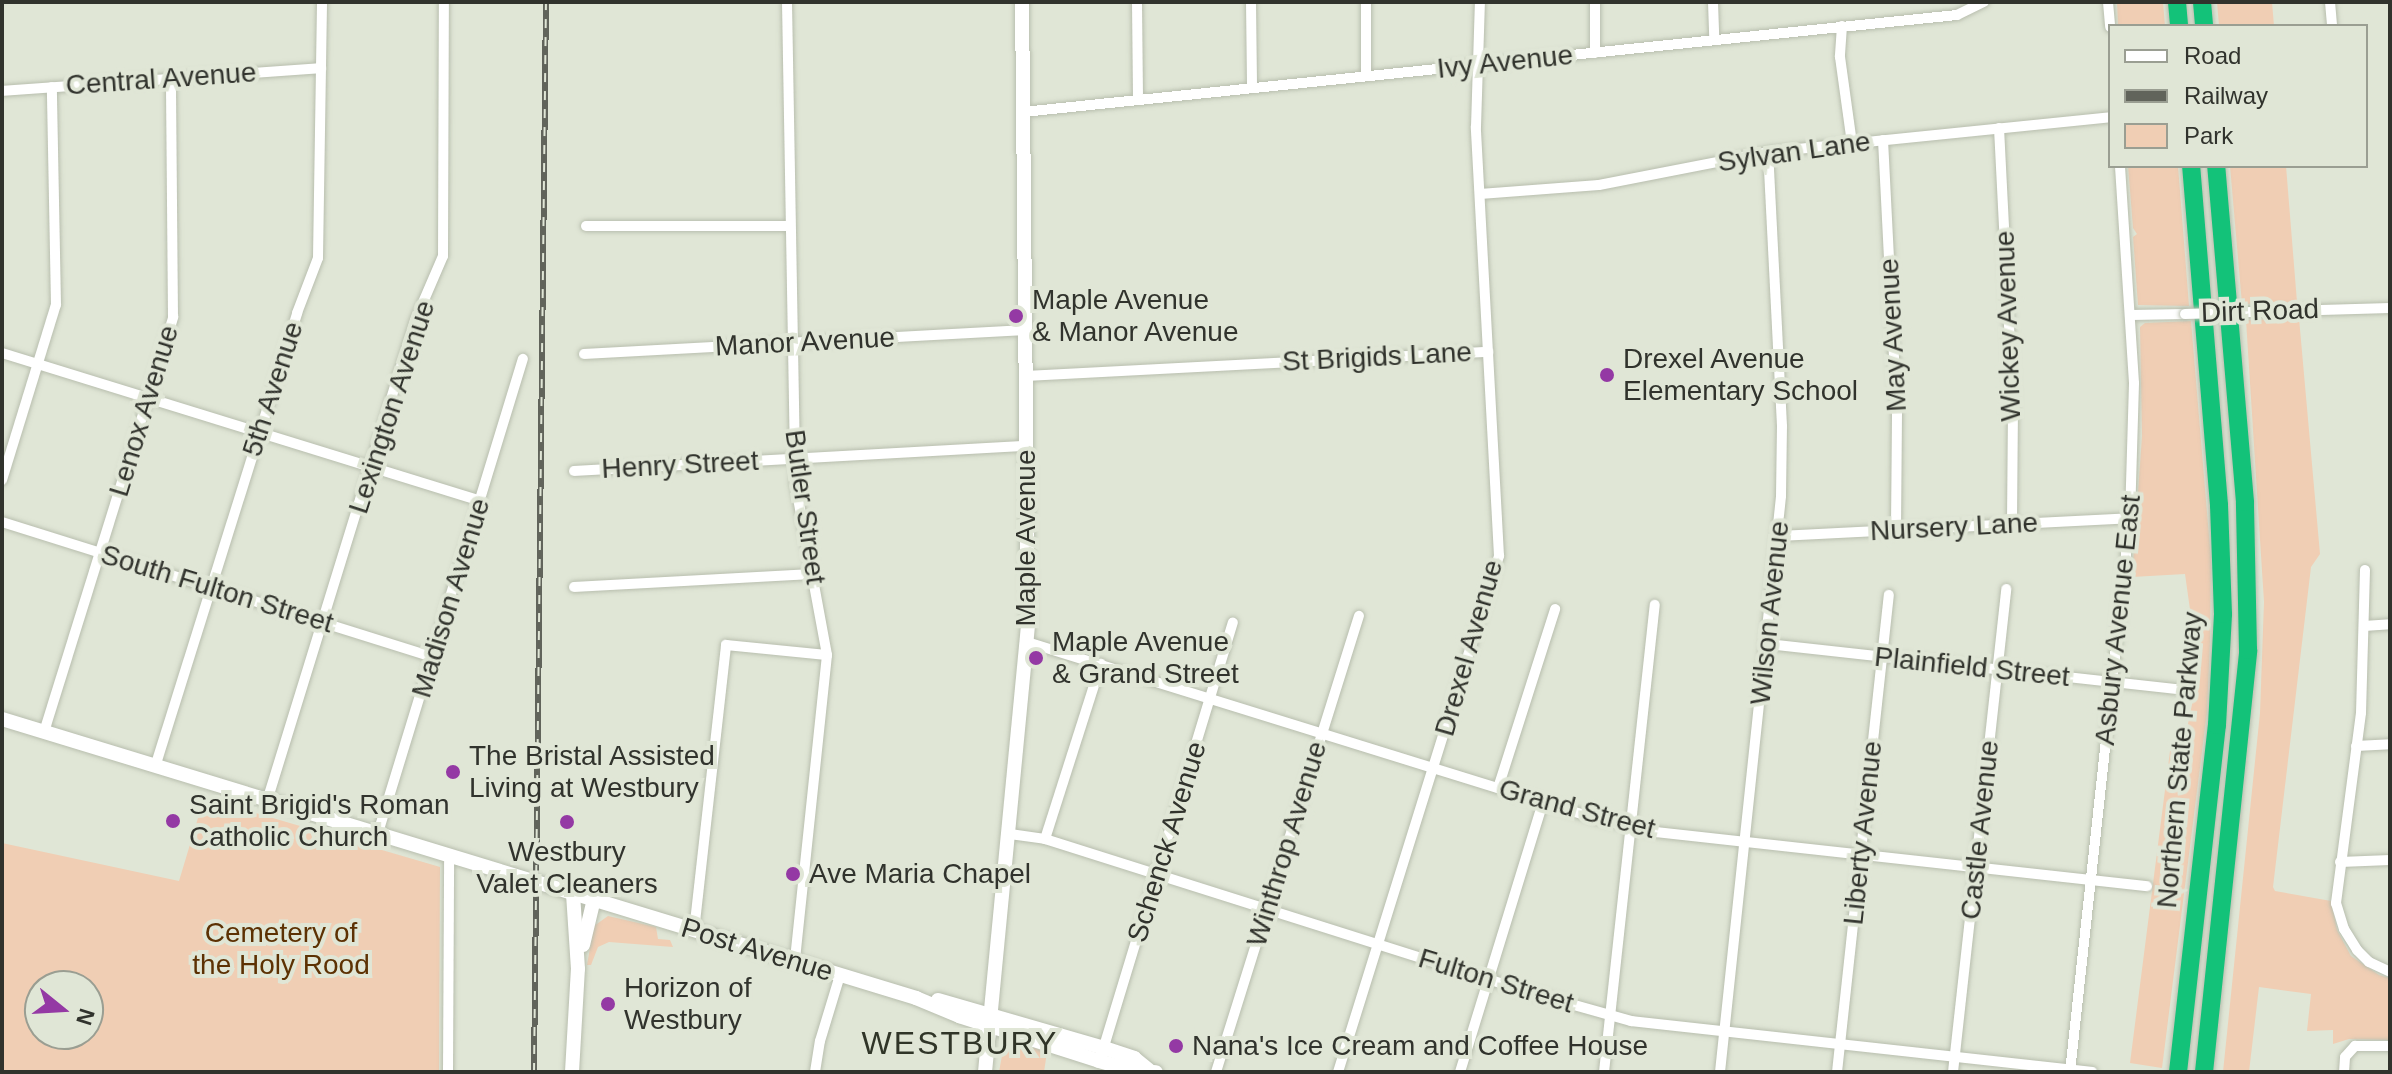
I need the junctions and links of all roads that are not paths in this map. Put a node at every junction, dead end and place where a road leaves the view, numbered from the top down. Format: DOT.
graph roads {
  1 [pos="322,2"];
  2 [pos="444,2"];
  3 [pos="787,2"];
  4 [pos="1022,2"];
  5 [pos="1137,2"];
  6 [pos="1251,2"];
  7 [pos="1366,2"];
  8 [pos="1480,2"];
  9 [pos="1595,2"];
  10 [pos="1713,2"];
  11 [pos="1984,2"];
  12 [pos="2108,2"];
  13 [pos="2177,2"];
  14 [pos="2202,2"];
  15 [pos="2330,2"];
  16 [pos="2110,24"];
  17 [pos="2179,24"];
  18 [pos="2204,24"];
  19 [pos="2332,24"];
  20 [pos="1842,26"];
  21 [pos="1714,40"];
  22 [pos="1595,53"];
  23 [pos="1479,65"];
  24 [pos="321,68"];
  25 [pos="1366,76"];
  26 [pos="171,79"];
  27 [pos="52,87"];
  28 [pos="1252,87"];
  29 [pos="2,91"];
  30 [pos="1138,99"];
  31 [pos="1023,112"];
  32 [pos="2108,117"];
  33 [pos="1999,128"];
  34 [pos="1883,140"];
  35 [pos="1852,143"];
  36 [pos="1768,152"];
  37 [pos="2120,168"];
  38 [pos="2191,168"];
  39 [pos="2216,168"];
  40 [pos="1480,194"];
  41 [pos="586,226"];
  42 [pos="790,226"];
  43 [pos="2390,308"];
  44 [pos="2131,315"];
  45 [pos="1025,330"];
  46 [pos="792,343"];
  47 [pos="1488,352"];
  48 [pos="2,353"];
  49 [pos="584,354"];
  50 [pos="523,359"];
  51 [pos="38,364"];
  52 [pos="1026,376"];
  53 [pos="149,399"];
  54 [pos="259,433"];
  55 [pos="1026,446"];
  56 [pos="795,459"];
  57 [pos="370,467"];
  58 [pos="574,471"];
  59 [pos="2,480"];
  60 [pos="481,501"];
  61 [pos="2130,518"];
  62 [pos="2,522"];
  63 [pos="2012,523"];
  64 [pos="1896,529"];
  65 [pos="1779,536"];
  66 [pos="101,553"];
  67 [pos="2365,570"];
  68 [pos="812,574"];
  69 [pos="211,587"];
  70 [pos="574,587"];
  71 [pos="2006,589"];
  72 [pos="1889,595"];
  73 [pos="1655,605"];
  74 [pos="1555,609"];
  75 [pos="1359,616"];
  76 [pos="322,622"];
  77 [pos="1233,623"];
  78 [pos="2390,624"];
  79 [pos="2364,626"];
  80 [pos="1027,642"];
  81 [pos="1768,644"];
  82 [pos="827,655"];
  83 [pos="433,657"];
  84 [pos="1883,657"];
  85 [pos="1101,664"];
  86 [pos="1998,670"];
  87 [pos="2113,682"];
  88 [pos="2177,689"];
  89 [pos="1211,699"];
  90 [pos="2,719"];
  91 [pos="44,732"];
  92 [pos="1322,733"];
  93 [pos="2390,744"];
  94 [pos="2356,746"];
  95 [pos="155,767"];
  96 [pos="1433,768"];
  97 [pos="1498,788"];
  98 [pos="267,801"];
  99 [pos="1543,803"];
  100 [pos="1631,826"];
  101 [pos="1010,834"];
  102 [pos="377,836"];
  103 [pos="1045,839"];
  104 [pos="1746,842"];
  105 [pos="1861,855"];
  106 [pos="449,856"];
  107 [pos="2390,860"];
  108 [pos="2340,862"];
  109 [pos="1976,868"];
  110 [pos="1156,876"];
  111 [pos="2091,881"];
  112 [pos="2147,886"];
  113 [pos="573,893"];
  114 [pos="594,899"];
  115 [pos="1267,910"];
  116 [pos="694,931"];
  117 [pos="1377,945"];
  118 [pos="795,961"];
  119 [pos="578,969"];
  120 [pos="2390,972"];
  121 [pos="840,975"];
  122 [pos="1488,980"];
  123 [pos="1610,1015"];
  124 [pos="992,1021"];
  125 [pos="1724,1031"];
  126 [pos="1840,1044"];
  127 [pos="2390,1046"];
  128 [pos="1101,1054"];
  129 [pos="1955,1057"];
  130 [pos="1151,1071"];
  131 [pos="2070,1071"];
  132 [pos="2344,1071"];
  133 [pos="448,1072"];
  134 [pos="572,1072"];
  135 [pos="815,1072"];
  136 [pos="985,1072"];
  137 [pos="1216,1072"];
  138 [pos="1338,1072"];
  139 [pos="1460,1072"];
  140 [pos="1604,1072"];
  141 [pos="1720,1072"];
  142 [pos="1837,1072"];
  143 [pos="1953,1072"];
  144 [pos="2092,1072"];
  145 [pos="2178,1072"];
  146 [pos="2204,1072"];
  1 -- 24 [label="street, 5th Avenue"];
  2 -- 57 [label="street, Lexington Avenue"];
  3 -- 42 [label="street, Butler Street"];
  4 -- 31 [label="main road, Maple Avenue"];
  5 -- 30 [label="street"];
  6 -- 28 [label="street"];
  7 -- 25 [label="street"];
  8 -- 23 [label="street, Drexel Avenue"];
  9 -- 22 [label="street"];
  10 -- 21 [label="street"];
  11 -- 20 [label="street, Ivy Avenue"];
  12 -- 16 [label="street"];
  13 -- 17 [label="highway"];
  14 -- 18 [label="highway"];
  15 -- 19 [label="street"];
  20 -- 21 [label="street, Ivy Avenue"];
  20 -- 35 [label="street"];
  21 -- 22 [label="street, Ivy Avenue"];
  22 -- 23 [label="street, Ivy Avenue"];
  23 -- 25 [label="street, Ivy Avenue"];
  23 -- 40 [label="street, Drexel Avenue"];
  24 -- 26 [label="street, Central Avenue"];
  24 -- 54 [label="street, 5th Avenue"];
  25 -- 28 [label="street, Ivy Avenue"];
  26 -- 27 [label="street, Central Avenue"];
  26 -- 53 [label="street, Lenox Avenue"];
  27 -- 29 [label="street, Central Avenue"];
  27 -- 51 [label="street"];
  28 -- 30 [label="street, Ivy Avenue"];
  30 -- 31 [label="street, Ivy Avenue"];
  31 -- 45 [label="main road, Maple Avenue"];
  32 -- 33 [label="street, Sylvan Lane"];
  33 -- 34 [label="street, Sylvan Lane"];
  33 -- 63 [label="street, Wickey Avenue"];
  34 -- 35 [label="street, Sylvan Lane"];
  34 -- 64 [label="street, May Avenue"];
  35 -- 36 [label="street, Sylvan Lane"];
  36 -- 40 [label="street, Sylvan Lane"];
  36 -- 65 [label="street, Wilson Avenue"];
  37 -- 44 [label="street, Asbury Avenue East"];
  38 -- 145 [label="highway, Northern State Parkway"];
  39 -- 146 [label="highway, Northern State Parkway"];
  40 -- 47 [label="street, Drexel Avenue"];
  41 -- 42 [label="street"];
  42 -- 46 [label="street, Butler Street"];
  43 -- 44 [label="street, Dirt Road, bridge"];
  44 -- 61 [label="street, Asbury Avenue East"];
  45 -- 46 [label="street, Manor Avenue"];
  45 -- 52 [label="main road, Maple Avenue"];
  46 -- 49 [label="street, Manor Avenue"];
  46 -- 56 [label="street, Butler Street"];
  47 -- 52 [label="street, St Brigids Lane"];
  47 -- 96 [label="street, Drexel Avenue"];
  48 -- 51 [label="street"];
  50 -- 60 [label="street, Madison Avenue"];
  51 -- 53 [label="street"];
  51 -- 59 [label="street"];
  52 -- 55 [label="main road, Maple Avenue"];
  53 -- 54 [label="street"];
  53 -- 66 [label="street, Lenox Avenue"];
  54 -- 57 [label="street"];
  54 -- 69 [label="street, 5th Avenue"];
  55 -- 56 [label="street, Henry Street"];
  55 -- 80 [label="main road, Maple Avenue"];
  56 -- 58 [label="street, Henry Street"];
  56 -- 68 [label="street, Butler Street"];
  57 -- 60 [label="street"];
  57 -- 76 [label="street, Lexington Avenue"];
  60 -- 83 [label="street, Madison Avenue"];
  61 -- 63 [label="street, Nursery Lane"];
  61 -- 87 [label="street, Asbury Avenue East"];
  62 -- 66 [label="street, South Fulton Street"];
  63 -- 64 [label="street, Nursery Lane"];
  64 -- 65 [label="street, Nursery Lane"];
  65 -- 81 [label="street, Wilson Avenue"];
  66 -- 69 [label="street, South Fulton Street"];
  66 -- 91 [label="street, Lenox Avenue"];
  67 -- 79 [label="street"];
  68 -- 70 [label="street"];
  68 -- 82 [label="street, Butler Street"];
  69 -- 76 [label="street, South Fulton Street"];
  69 -- 95 [label="street, 5th Avenue"];
  71 -- 86 [label="street, Castle Avenue"];
  72 -- 84 [label="street, Liberty Avenue"];
  73 -- 100 [label="street"];
  74 -- 97 [label="street"];
  75 -- 92 [label="street, Winthrop Avenue"];
  76 -- 83 [label="street, South Fulton Street"];
  76 -- 98 [label="street, Lexington Avenue"];
  77 -- 89 [label="street, Schenck Avenue"];
  78 -- 79 [label="street"];
  79 -- 94 [label="street"];
  80 -- 85 [label="street, Grand Street"];
  80 -- 101 [label="main road, Maple Avenue"];
  81 -- 84 [label="street, Plainfield Street"];
  81 -- 104 [label="street, Wilson Avenue"];
  82 -- 116 [label="street"];
  82 -- 118 [label="street, Butler Street"];
  83 -- 102 [label="street, Madison Avenue"];
  84 -- 86 [label="street, Plainfield Street"];
  84 -- 105 [label="street, Liberty Avenue"];
  85 -- 89 [label="street, Grand Street"];
  85 -- 103 [label="street"];
  86 -- 87 [label="street, Plainfield Street"];
  86 -- 109 [label="street, Castle Avenue"];
  87 -- 88 [label="street, Plainfield Street"];
  87 -- 111 [label="street, Asbury Avenue East"];
  89 -- 92 [label="street, Grand Street"];
  89 -- 110 [label="street, Schenck Avenue"];
  90 -- 91 [label="main road, Post Avenue"];
  91 -- 95 [label="main road, Post Avenue"];
  92 -- 96 [label="street, Grand Street"];
  92 -- 115 [label="street, Winthrop Avenue"];
  93 -- 94 [label="street"];
  94 -- 108 [label="street"];
  95 -- 98 [label="main road, Post Avenue"];
  96 -- 97 [label="street, Grand Street"];
  96 -- 117 [label="street, Drexel Avenue"];
  97 -- 99 [label="street, Grand Street"];
  98 -- 102 [label="main road, Post Avenue"];
  99 -- 100 [label="street, Grand Street"];
  99 -- 122 [label="street"];
  100 -- 104 [label="street, Grand Street"];
  100 -- 123 [label="street"];
  101 -- 103 [label="street, Fulton Street"];
  101 -- 124 [label="main road, Maple Avenue"];
  102 -- 106 [label="main road, Post Avenue"];
  103 -- 110 [label="street, Fulton Street"];
  104 -- 105 [label="street, Grand Street"];
  104 -- 125 [label="street, Wilson Avenue"];
  105 -- 109 [label="street, Grand Street"];
  105 -- 126 [label="street, Liberty Avenue"];
  106 -- 113 [label="main road, Post Avenue"];
  106 -- 133 [label="street"];
  107 -- 108 [label="street"];
  108 -- 120 [label="street"];
  109 -- 111 [label="street, Grand Street"];
  109 -- 129 [label="street, Castle Avenue"];
  110 -- 115 [label="street, Fulton Street"];
  110 -- 128 [label="street, Schenck Avenue"];
  111 -- 112 [label="street, Grand Street"];
  111 -- 131 [label="street, Asbury Avenue East"];
  113 -- 114 [label="main road, Post Avenue"];
  113 -- 119 [label="main road"];
  114 -- 116 [label="main road, Post Avenue"];
  114 -- 119 [label="main road"];
  115 -- 117 [label="street, Fulton Street"];
  115 -- 137 [label="street, Winthrop Avenue"];
  116 -- 118 [label="main road, Post Avenue"];
  117 -- 122 [label="street, Fulton Street"];
  117 -- 138 [label="street, Drexel Avenue"];
  118 -- 121 [label="main road, Post Avenue"];
  119 -- 134 [label="main road"];
  121 -- 124 [label="main road, Post Avenue"];
  121 -- 135 [label="street"];
  122 -- 123 [label="street, Fulton Street"];
  122 -- 139 [label="street"];
  123 -- 125 [label="street, Fulton Street"];
  123 -- 140 [label="street"];
  124 -- 128 [label="main road, Post Avenue"];
  124 -- 136 [label="main road, Maple Avenue"];
  125 -- 126 [label="street, Fulton Street"];
  125 -- 141 [label="street, Wilson Avenue"];
  126 -- 129 [label="street, Fulton Street"];
  126 -- 142 [label="street, Liberty Avenue"];
  127 -- 132 [label="street"];
  128 -- 130 [label="main road, Post Avenue"];
  129 -- 131 [label="street, Fulton Street"];
  129 -- 143 [label="street, Castle Avenue"];
  131 -- 144 [label="street, Fulton Street"];
}
